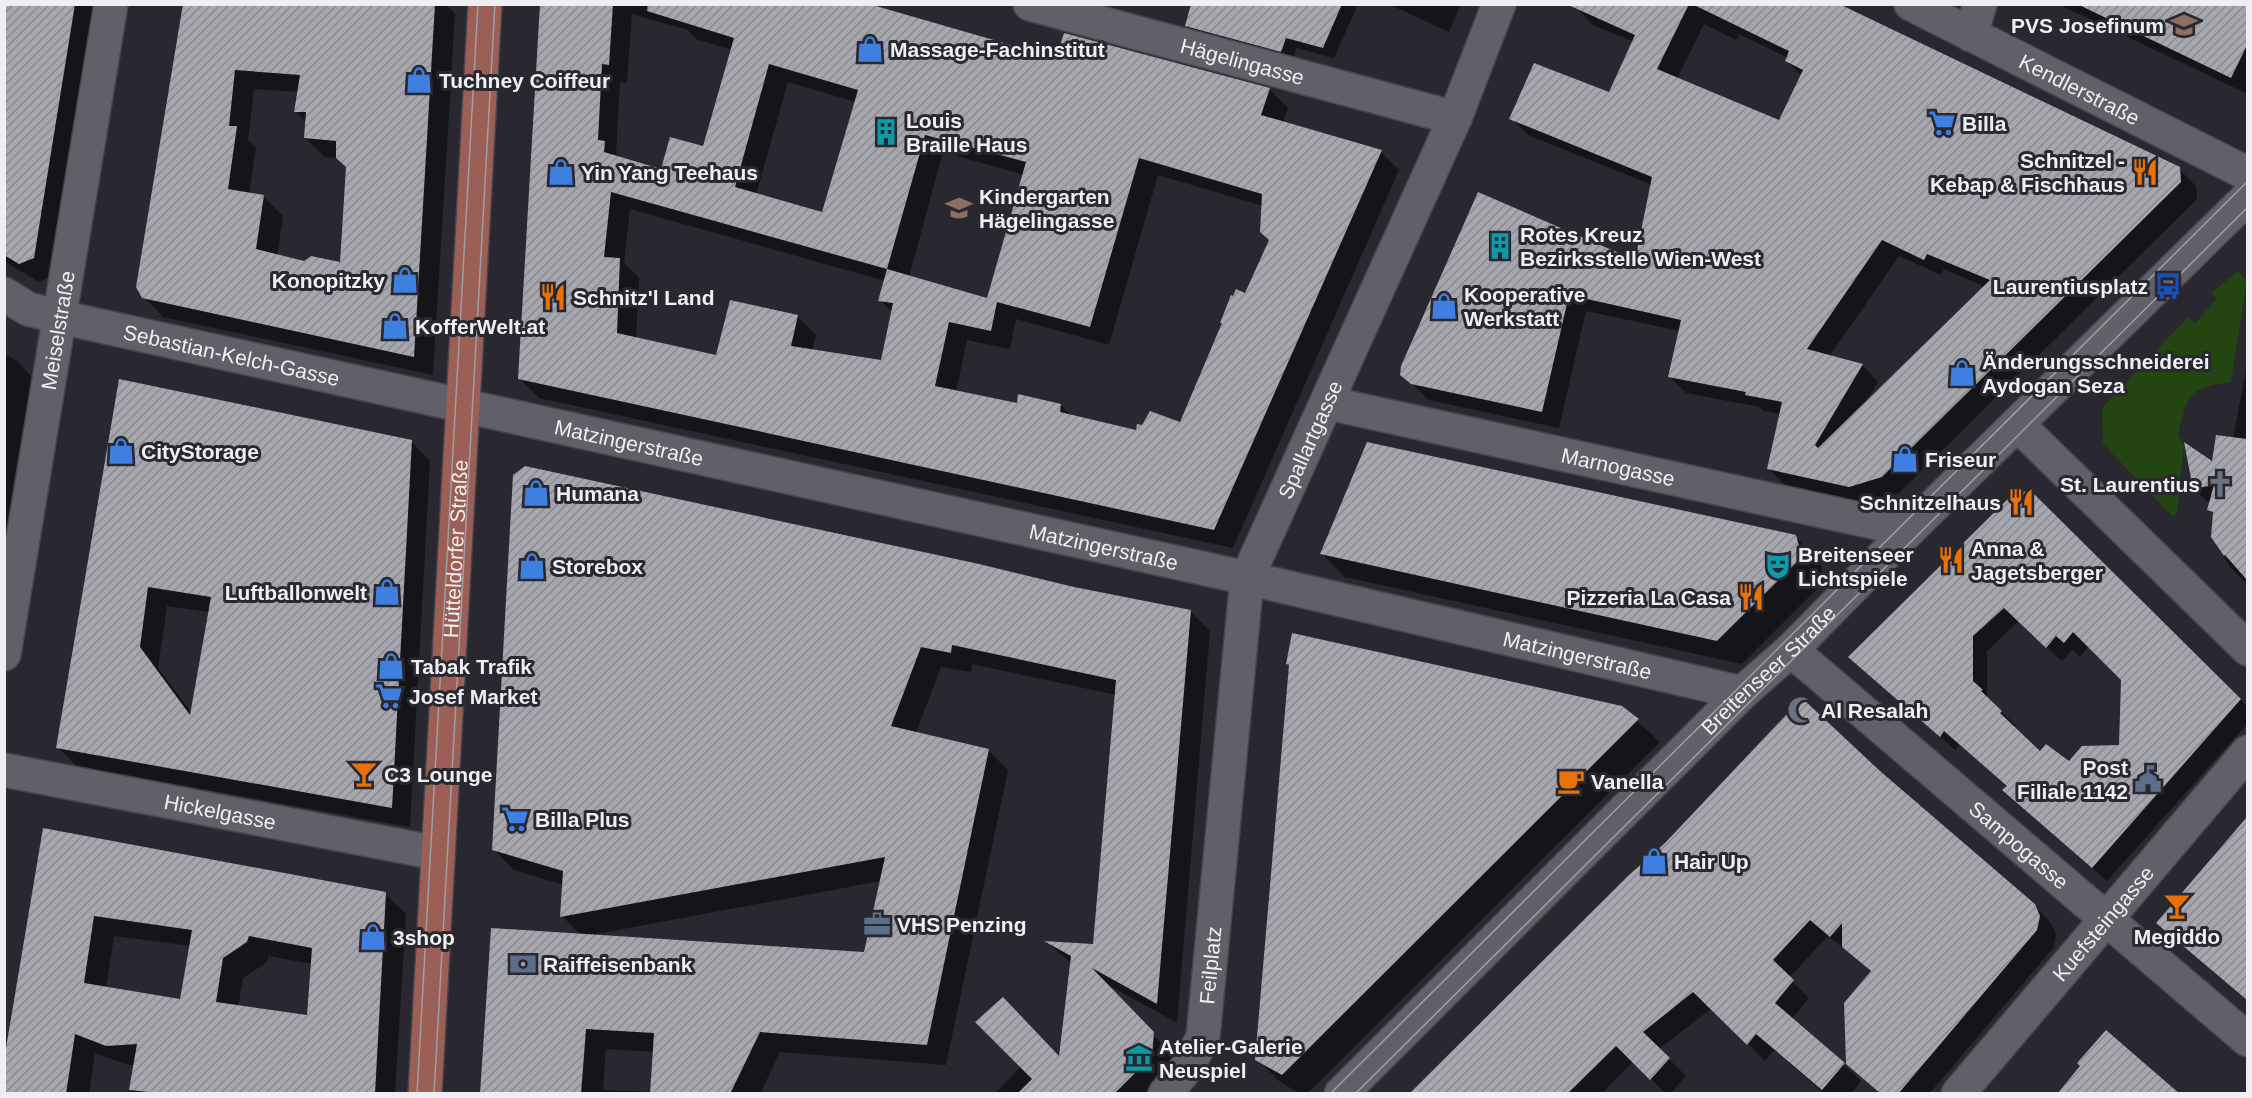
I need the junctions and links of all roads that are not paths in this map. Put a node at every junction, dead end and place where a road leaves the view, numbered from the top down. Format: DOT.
graph roads {
  1 [pos="111,4"];
  2 [pos="485,4"];
  3 [pos="1030,4"];
  4 [pos="1499,4"];
  5 [pos="1911,4"];
  6 [pos="1980,4"];
  7 [pos="1971,35"];
  8 [pos="1455,118"];
  9 [pos="2247,174"];
  10 [pos="2247,197"];
  11 [pos="4,294"];
  12 [pos="60,317"];
  13 [pos="1328,403"];
  14 [pos="463,404"];
  15 [pos="2017,424"];
  16 [pos="1909,530"];
  17 [pos="1247,578"];
  18 [pos="2247,649"];
  19 [pos="1791,650"];
  20 [pos="4,654"];
  21 [pos="1742,693"];
  22 [pos="2247,752"];
  23 [pos="4,770"];
  24 [pos="437,853"];
  25 [pos="1216,897"];
  26 [pos="2105,920"];
  27 [pos="2247,1040"];
  28 [pos="425,1094"];
  29 [pos="1165,1094"];
  30 [pos="1341,1094"];
  31 [pos="1958,1094"];
  1 -- 12 [label="street, Meiselstraße"];
  2 -- 14 [label="main road, Hütteldorfer Straße"];
  3 -- 8 [label="street, Hägelingasse"];
  4 -- 8 [label="street, Spallartgasse"];
  5 -- 7 [label="street, Kendlerstraße"];
  6 -- 7 [label="street"];
  7 -- 9 [label="street, Kendlerstraße"];
  8 -- 13 [label="street, Spallartgasse"];
  10 -- 15 [label="street, Breitenseer Straße"];
  11 -- 12 [label="street, Sebastian-Kelch-Gasse"];
  12 -- 14 [label="street, Sebastian-Kelch-Gasse"];
  12 -- 20 [label="street, Meiselstraße"];
  13 -- 16 [label="street, Marnogasse"];
  13 -- 17 [label="street, Spallartgasse"];
  14 -- 17 [label="street, Matzingerstraße"];
  14 -- 24 [label="main road, Hütteldorfer Straße"];
  15 -- 16 [label="street, Breitenseer Straße"];
  15 -- 18 [label="street"];
  16 -- 19 [label="street, Breitenseer Straße"];
  17 -- 21 [label="street, Matzingerstraße"];
  17 -- 25 [label="street, Spallartgasse"];
  19 -- 21 [label="street, Breitenseer Straße"];
  19 -- 26 [label="street, Sampogasse"];
  21 -- 30 [label="street, Breitenseer Straße"];
  22 -- 26 [label="street, Kuefsteingasse"];
  23 -- 24 [label="street, Hickelgasse"];
  24 -- 28 [label="main road, Hütteldorfer Straße"];
  25 -- 29 [label="street, Feilplatz"];
  26 -- 27 [label="street, Sampogasse"];
  26 -- 31 [label="street, Kuefsteingasse"];
}
